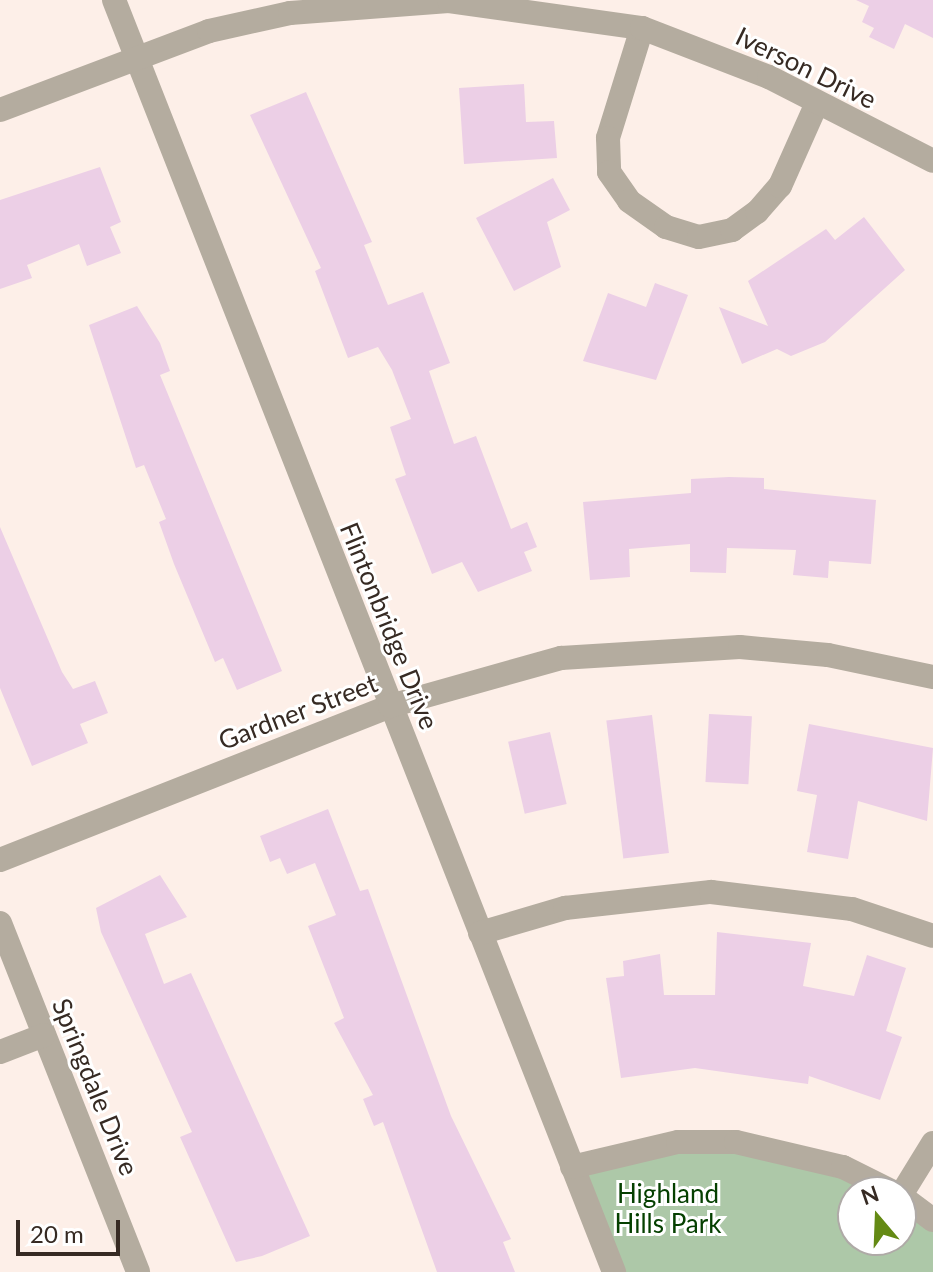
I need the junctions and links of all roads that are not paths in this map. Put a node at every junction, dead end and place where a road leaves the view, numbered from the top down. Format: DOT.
graph roads {
  1 [pos="114,0"];
  2 [pos="642,28"];
  3 [pos="135,57"];
  4 [pos="817,103"];
  5 [pos="0,110"];
  6 [pos="933,161"];
  7 [pos="933,677"];
  8 [pos="390,706"];
  9 [pos="0,860"];
  10 [pos="0,923"];
  11 [pos="480,933"];
  12 [pos="933,936"];
  13 [pos="44,1035"];
  14 [pos="0,1052"];
  15 [pos="933,1143"];
  16 [pos="572,1167"];
  17 [pos="861,1176"];
  18 [pos="913,1176"];
  19 [pos="138,1272"];
  20 [pos="614,1272"];
  1 -- 3 [label="street, Flintonbridge Drive"];
  2 -- 3 [label="street, Iverson Drive"];
  2 -- 4 [label="street, Iverson Drive"];
  2 -- 4 [label="street"];
  3 -- 5 [label="street, Iverson Drive"];
  3 -- 8 [label="street, Flintonbridge Drive"];
  4 -- 6 [label="street, Iverson Drive"];
  7 -- 8 [label="street, Gardner Street"];
  8 -- 9 [label="street, Gardner Street"];
  8 -- 11 [label="street, Flintonbridge Drive"];
  10 -- 13 [label="street, Springdale Drive"];
  11 -- 12 [label="street"];
  11 -- 16 [label="street, Flintonbridge Drive"];
  13 -- 14 [label="street"];
  13 -- 19 [label="street, Springdale Drive"];
  15 -- 18 [label="street"];
  16 -- 17 [label="street"];
  16 -- 20 [label="street, Flintonbridge Drive"];
}
